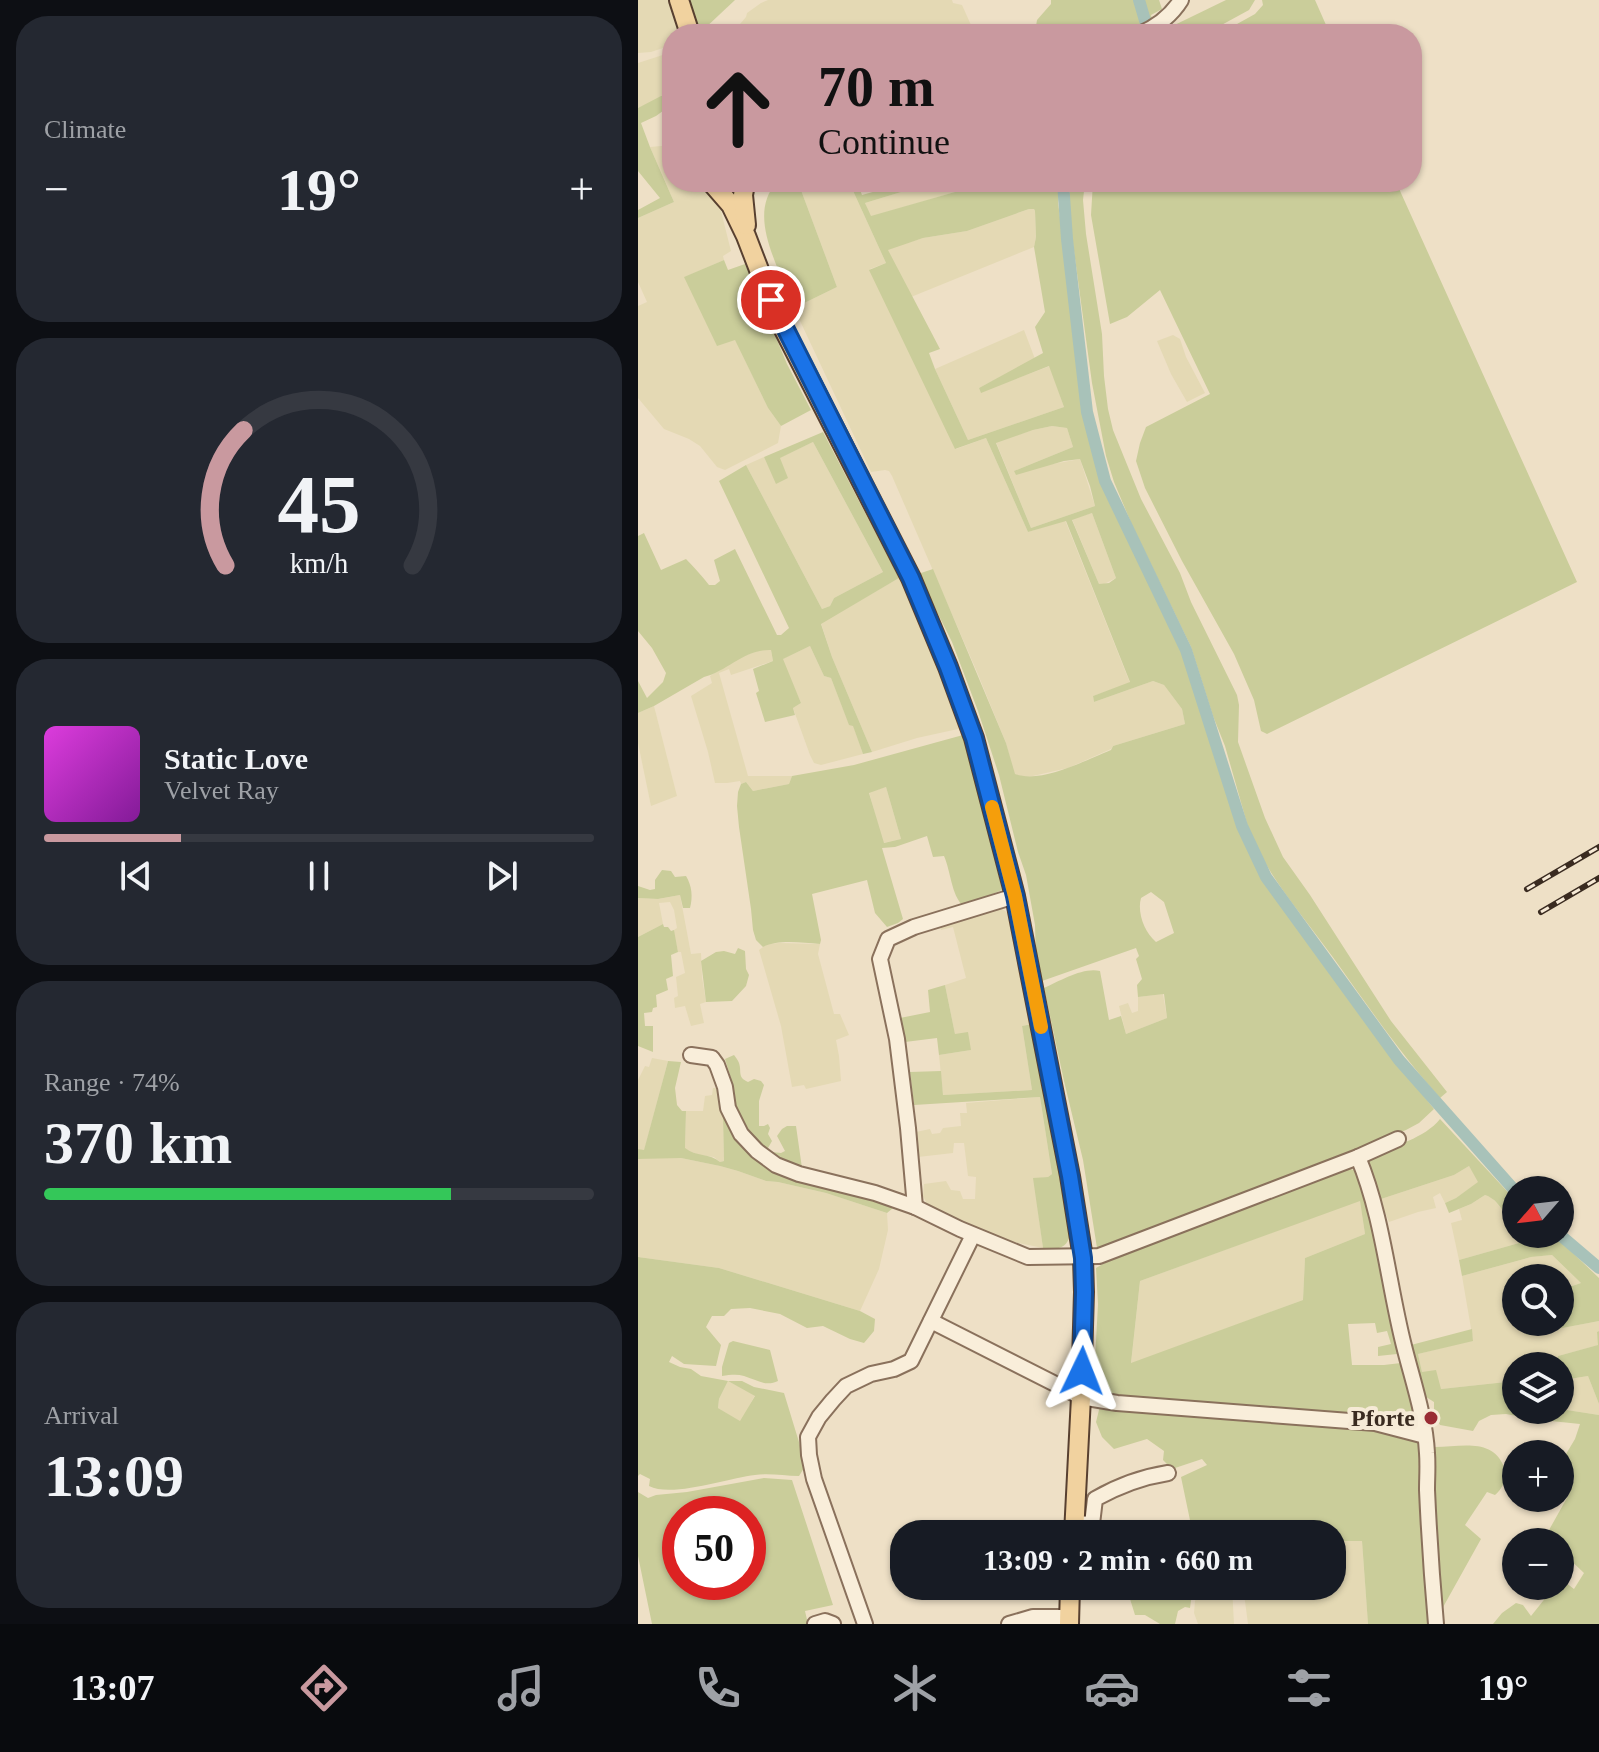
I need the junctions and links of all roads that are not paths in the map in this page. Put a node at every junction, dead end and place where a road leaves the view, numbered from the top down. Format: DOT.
graph roads {
  1 [pos="679,0"];
  2 [pos="1181,0"];
  3 [pos="687,24"];
  4 [pos="1160,24"];
  5 [pos="720,192"];
  6 [pos="744,192"];
  7 [pos="746,236"];
  8 [pos="1015,896"];
  9 [pos="691,1055"];
  10 [pos="1398,1139"];
  11 [pos="1358,1157"];
  12 [pos="915,1207"];
  13 [pos="973,1235"];
  14 [pos="1083,1258"];
  15 [pos="931,1321"];
  16 [pos="1081,1397"];
  17 [pos="1425,1436"];
  18 [pos="1168,1473"];
  19 [pos="1074,1520"];
  20 [pos="1092,1520"];
  21 [pos="1070,1600"];
  22 [pos="1069,1621"];
  23 [pos="815,1624"];
  24 [pos="833,1624"];
  25 [pos="865,1624"];
  26 [pos="1009,1624"];
  27 [pos="1436,1624"];
  1 -- 3 [label="main road"];
  2 -- 4 [label="street"];
  5 -- 7 [label="main road"];
  6 -- 7 [label="main road"];
  7 -- 8 [label="main road"];
  8 -- 12 [label="street"];
  8 -- 14 [label="main road"];
  9 -- 12 [label="street"];
  10 -- 11 [label="street"];
  11 -- 14 [label="street"];
  11 -- 17 [label="street"];
  12 -- 13 [label="street"];
  13 -- 14 [label="street"];
  13 -- 15 [label="street"];
  14 -- 16 [label="main road"];
  15 -- 16 [label="street"];
  15 -- 25 [label="street"];
  16 -- 17 [label="street"];
  16 -- 19 [label="main road"];
  17 -- 27 [label="street"];
  18 -- 20 [label="street"];
  21 -- 22 [label="main road"];
  22 -- 26 [label="street"];
  23 -- 24 [label="street"];
}
